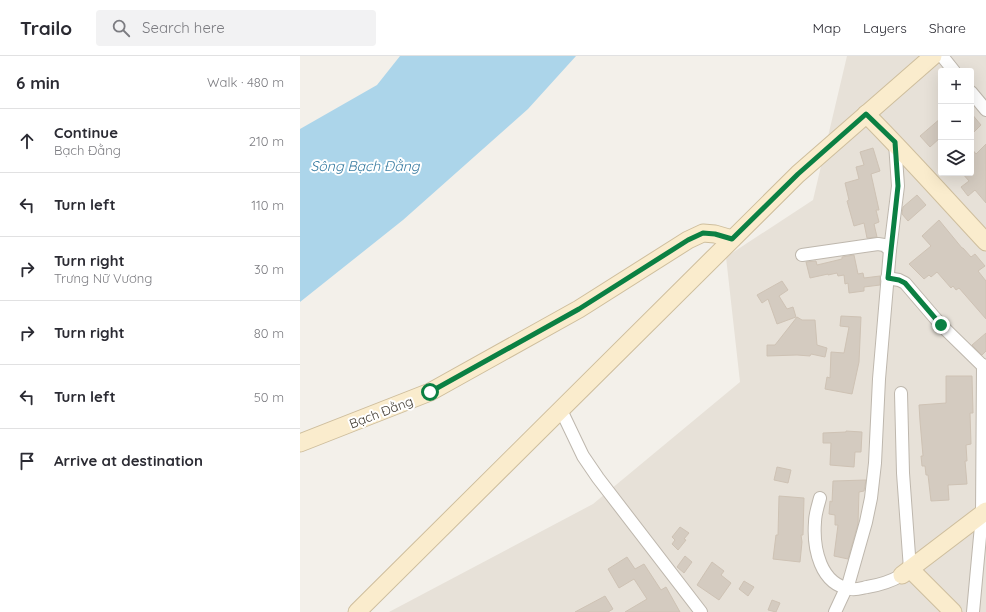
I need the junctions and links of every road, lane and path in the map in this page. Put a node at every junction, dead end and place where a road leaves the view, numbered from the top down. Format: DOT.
graph roads {
  1 [pos="933,56"];
  2 [pos="942,56"];
  3 [pos="952,68"];
  4 [pos="974,96"];
  5 [pos="986,110"];
  6 [pos="866,114"];
  7 [pos="895,142"];
  8 [pos="732,239"];
  9 [pos="986,242"];
  10 [pos="890,250"];
  11 [pos="802,255"];
  12 [pos="888,278"];
  13 [pos="984,367"];
  14 [pos="901,393"];
  15 [pos="561,410"];
  16 [pos="300,443"];
  17 [pos="820,498"];
  18 [pos="984,513"];
  19 [pos="906,572"];
  20 [pos="846,587"];
  21 [pos="357,612"];
  22 [pos="701,612"];
  23 [pos="835,612"];
  24 [pos="953,612"];
  25 [pos="973,612"];
  1 -- 6 [label="street"];
  2 -- 3 [label="street"];
  4 -- 5 [label="street"];
  6 -- 7 [label="street"];
  6 -- 8 [label="street"];
  7 -- 9 [label="street"];
  7 -- 10 [label="street"];
  8 -- 15 [label="street"];
  8 -- 16 [label="street, Bạch Đằng"];
  10 -- 11 [label="street"];
  10 -- 12 [label="street"];
  12 -- 13 [label="street"];
  12 -- 20 [label="street"];
  13 -- 18 [label="street"];
  14 -- 19 [label="street"];
  15 -- 21 [label="street"];
  15 -- 22 [label="street"];
  17 -- 20 [label="street"];
  18 -- 19 [label="street"];
  18 -- 25 [label="street"];
  19 -- 20 [label="street"];
  19 -- 24 [label="street"];
  20 -- 23 [label="street"];
}
